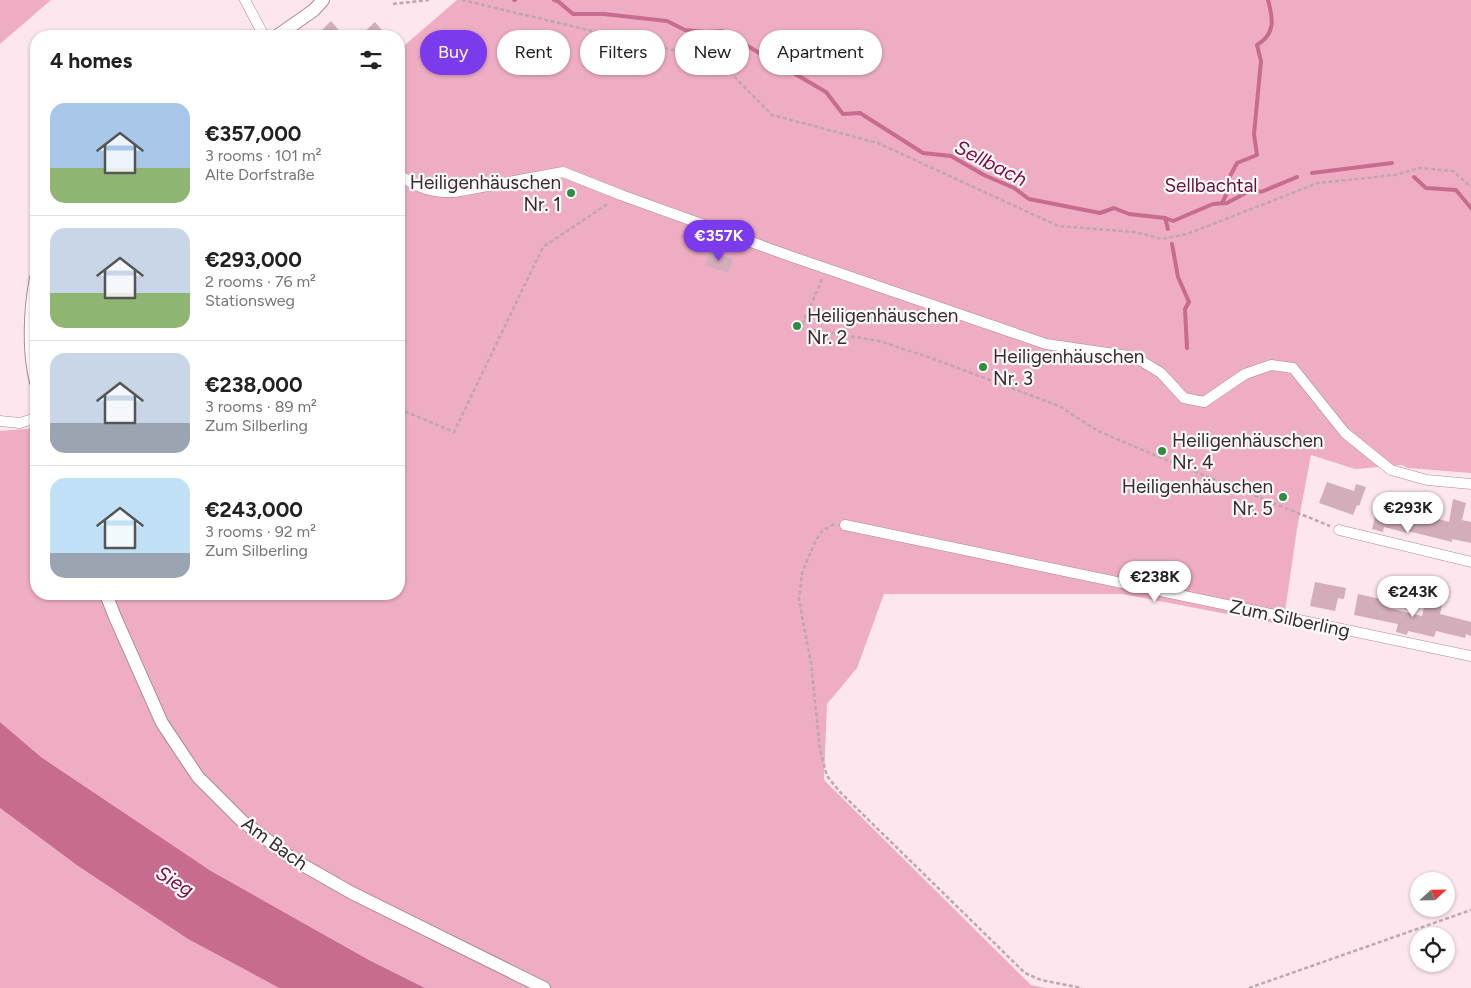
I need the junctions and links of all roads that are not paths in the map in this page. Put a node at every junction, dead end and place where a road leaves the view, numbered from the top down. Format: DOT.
graph roads {
  1 [pos="245,0"];
  2 [pos="323,0"];
  3 [pos="261,30"];
  4 [pos="286,30"];
  5 [pos="405,179"];
  6 [pos="30,420"];
  7 [pos="0,421"];
  8 [pos="1471,484"];
  9 [pos="845,525"];
  10 [pos="1339,530"];
  11 [pos="1471,562"];
  12 [pos="108,600"];
  13 [pos="1471,656"];
  14 [pos="544,988"];
  1 -- 3 [label="street"];
  2 -- 4 [label="street"];
  5 -- 8 [label="street"];
  6 -- 7 [label="street"];
  9 -- 13 [label="street, Zum Silberling"];
  10 -- 11 [label="street"];
  12 -- 14 [label="street, Am Bach"];
}
